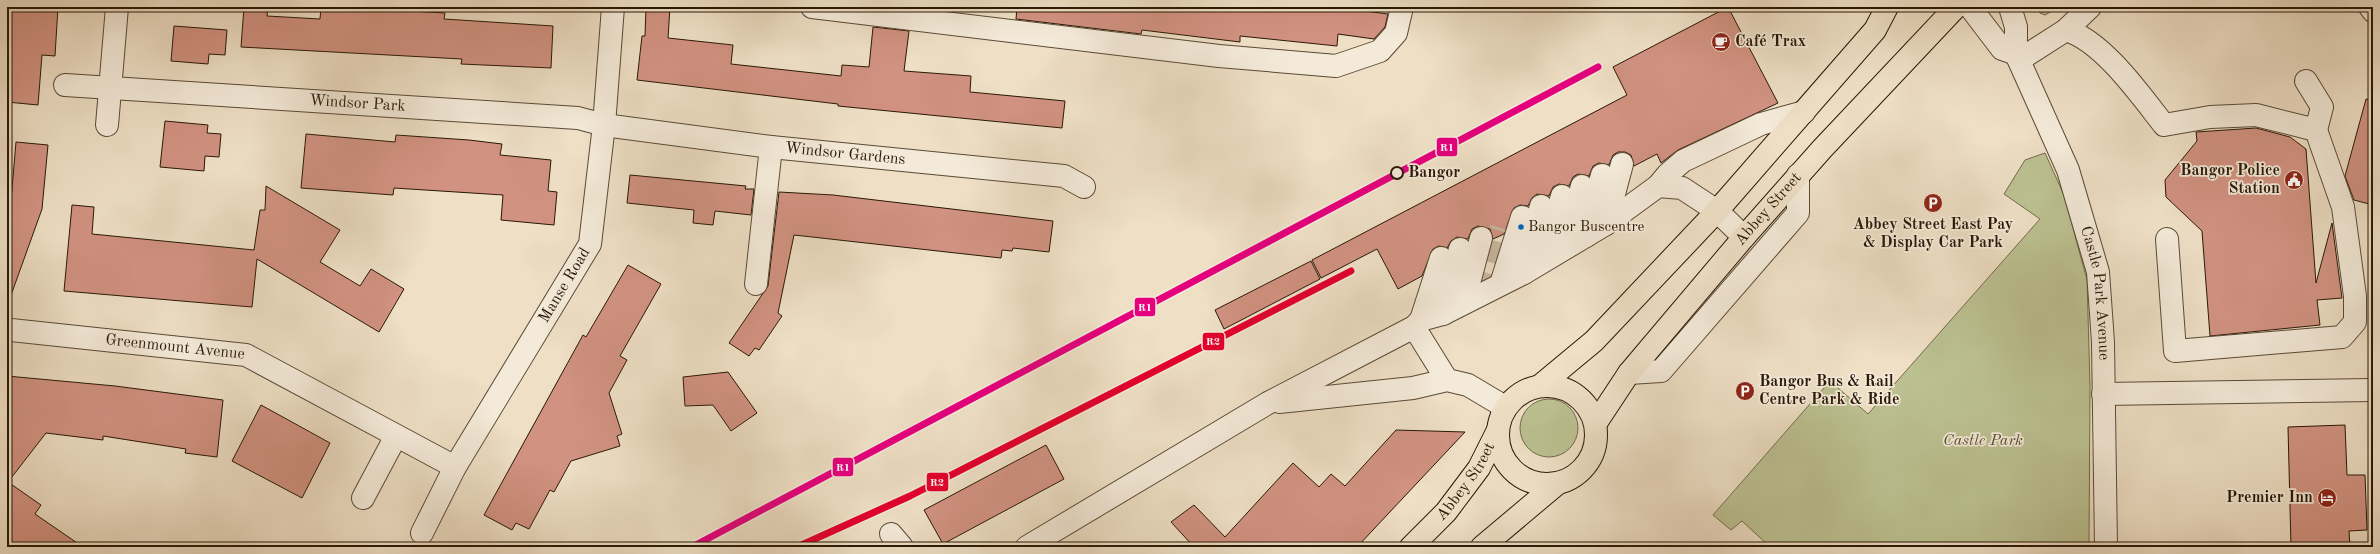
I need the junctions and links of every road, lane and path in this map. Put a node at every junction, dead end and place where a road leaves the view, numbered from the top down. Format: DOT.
graph roads {
  1 [pos="117,7"];
  2 [pos="613,7"];
  3 [pos="812,7"];
  4 [pos="1402,7"];
  5 [pos="1887,7"];
  6 [pos="1956,7"];
  7 [pos="1970,7"];
  8 [pos="2010,7"];
  9 [pos="2090,7"];
  10 [pos="2370,7"];
  11 [pos="2373,10"];
  12 [pos="2066,30"];
  13 [pos="2018,57"];
  14 [pos="2306,81"];
  15 [pos="65,85"];
  16 [pos="110,87"];
  17 [pos="1804,112"];
  18 [pos="107,125"];
  19 [pos="604,125"];
  20 [pos="2316,130"];
  21 [pos="771,147"];
  22 [pos="1622,164"];
  23 [pos="1602,175"];
  24 [pos="1798,176"];
  25 [pos="1582,186"];
  26 [pos="1658,186"];
  27 [pos="1084,187"];
  28 [pos="1562,196"];
  29 [pos="1542,206"];
  30 [pos="1717,211"];
  31 [pos="1522,217"];
  32 [pos="1606,224"];
  33 [pos="1586,236"];
  34 [pos="1744,237"];
  35 [pos="1481,238"];
  36 [pos="2168,239"];
  37 [pos="1565,248"];
  38 [pos="1543,261"];
  39 [pos="1524,273"];
  40 [pos="756,284"];
  41 [pos="1501,284"];
  42 [pos="1464,302"];
  43 [pos="1443,314"];
  44 [pos="1418,323"];
  45 [pos="11,330"];
  46 [pos="1629,373"];
  47 [pos="1447,380"];
  48 [pos="1541,385"];
  49 [pos="2373,390"];
  50 [pos="2103,394"];
  51 [pos="1268,403"];
  52 [pos="1505,408"];
  53 [pos="1596,423"];
  54 [pos="1498,430"];
  55 [pos="396,436"];
  56 [pos="455,467"];
  57 [pos="1558,483"];
  58 [pos="363,498"];
  59 [pos="422,533"];
  60 [pos="1027,547"];
  61 [pos="1411,547"];
  62 [pos="1482,547"];
  63 [pos="2106,547"];
  1 -- 16 [label="street"];
  2 -- 19 [label="street, Manse Road"];
  3 -- 4 [label="street"];
  5 -- 17 [label="main road"];
  6 -- 24 [label="main road, Abbey Street"];
  7 -- 13 [label="street"];
  8 -- 13 [label="street, Castle Park Avenue"];
  9 -- 12 [label="street"];
  10 -- 11 [label="street"];
  12 -- 13 [label="street"];
  12 -- 20 [label="street"];
  13 -- 50 [label="street, Castle Park Avenue"];
  14 -- 20 [label="street"];
  15 -- 16 [label="street, Windsor Park"];
  16 -- 18 [label="street"];
  16 -- 19 [label="street, Windsor Park"];
  17 -- 26 [label="street"];
  17 -- 30 [label="main road"];
  19 -- 21 [label="street, Windsor Gardens"];
  19 -- 56 [label="street, Manse Road"];
  20 -- 36 [label="street"];
  21 -- 27 [label="street, Windsor Gardens"];
  21 -- 40 [label="street"];
  22 -- 32 [label="street"];
  23 -- 33 [label="street"];
  24 -- 34 [label="main road, Abbey Street"];
  24 -- 46 [label="street"];
  25 -- 37 [label="street"];
  26 -- 30 [label="street"];
  26 -- 32 [label="street"];
  28 -- 38 [label="street"];
  29 -- 39 [label="street"];
  30 -- 34 [label="street"];
  30 -- 48 [label="main road"];
  31 -- 41 [label="street"];
  32 -- 33 [label="street"];
  33 -- 37 [label="street"];
  34 -- 46 [label="main road, Abbey Street"];
  35 -- 42 [label="street"];
  37 -- 38 [label="street"];
  38 -- 39 [label="street"];
  39 -- 41 [label="street"];
  41 -- 42 [label="street"];
  42 -- 43 [label="street"];
  43 -- 44 [label="street"];
  43 -- 44 [label="street"];
  44 -- 47 [label="street"];
  44 -- 51 [label="street"];
  45 -- 55 [label="street, Greenmount Avenue"];
  46 -- 53 [label="main road, Abbey Street"];
  47 -- 51 [label="street"];
  47 -- 52 [label="street"];
  48 -- 52 [label="main road"];
  48 -- 53 [label="main road"];
  49 -- 50 [label="street"];
  50 -- 63 [label="street, Castle Park Avenue"];
  51 -- 60 [label="street"];
  52 -- 54 [label="main road"];
  53 -- 57 [label="main road"];
  54 -- 57 [label="main road"];
  54 -- 61 [label="main road, Abbey Street"];
  55 -- 56 [label="street, Greenmount Avenue"];
  55 -- 58 [label="street"];
  56 -- 59 [label="street, Manse Road"];
  57 -- 62 [label="main road"];
}
